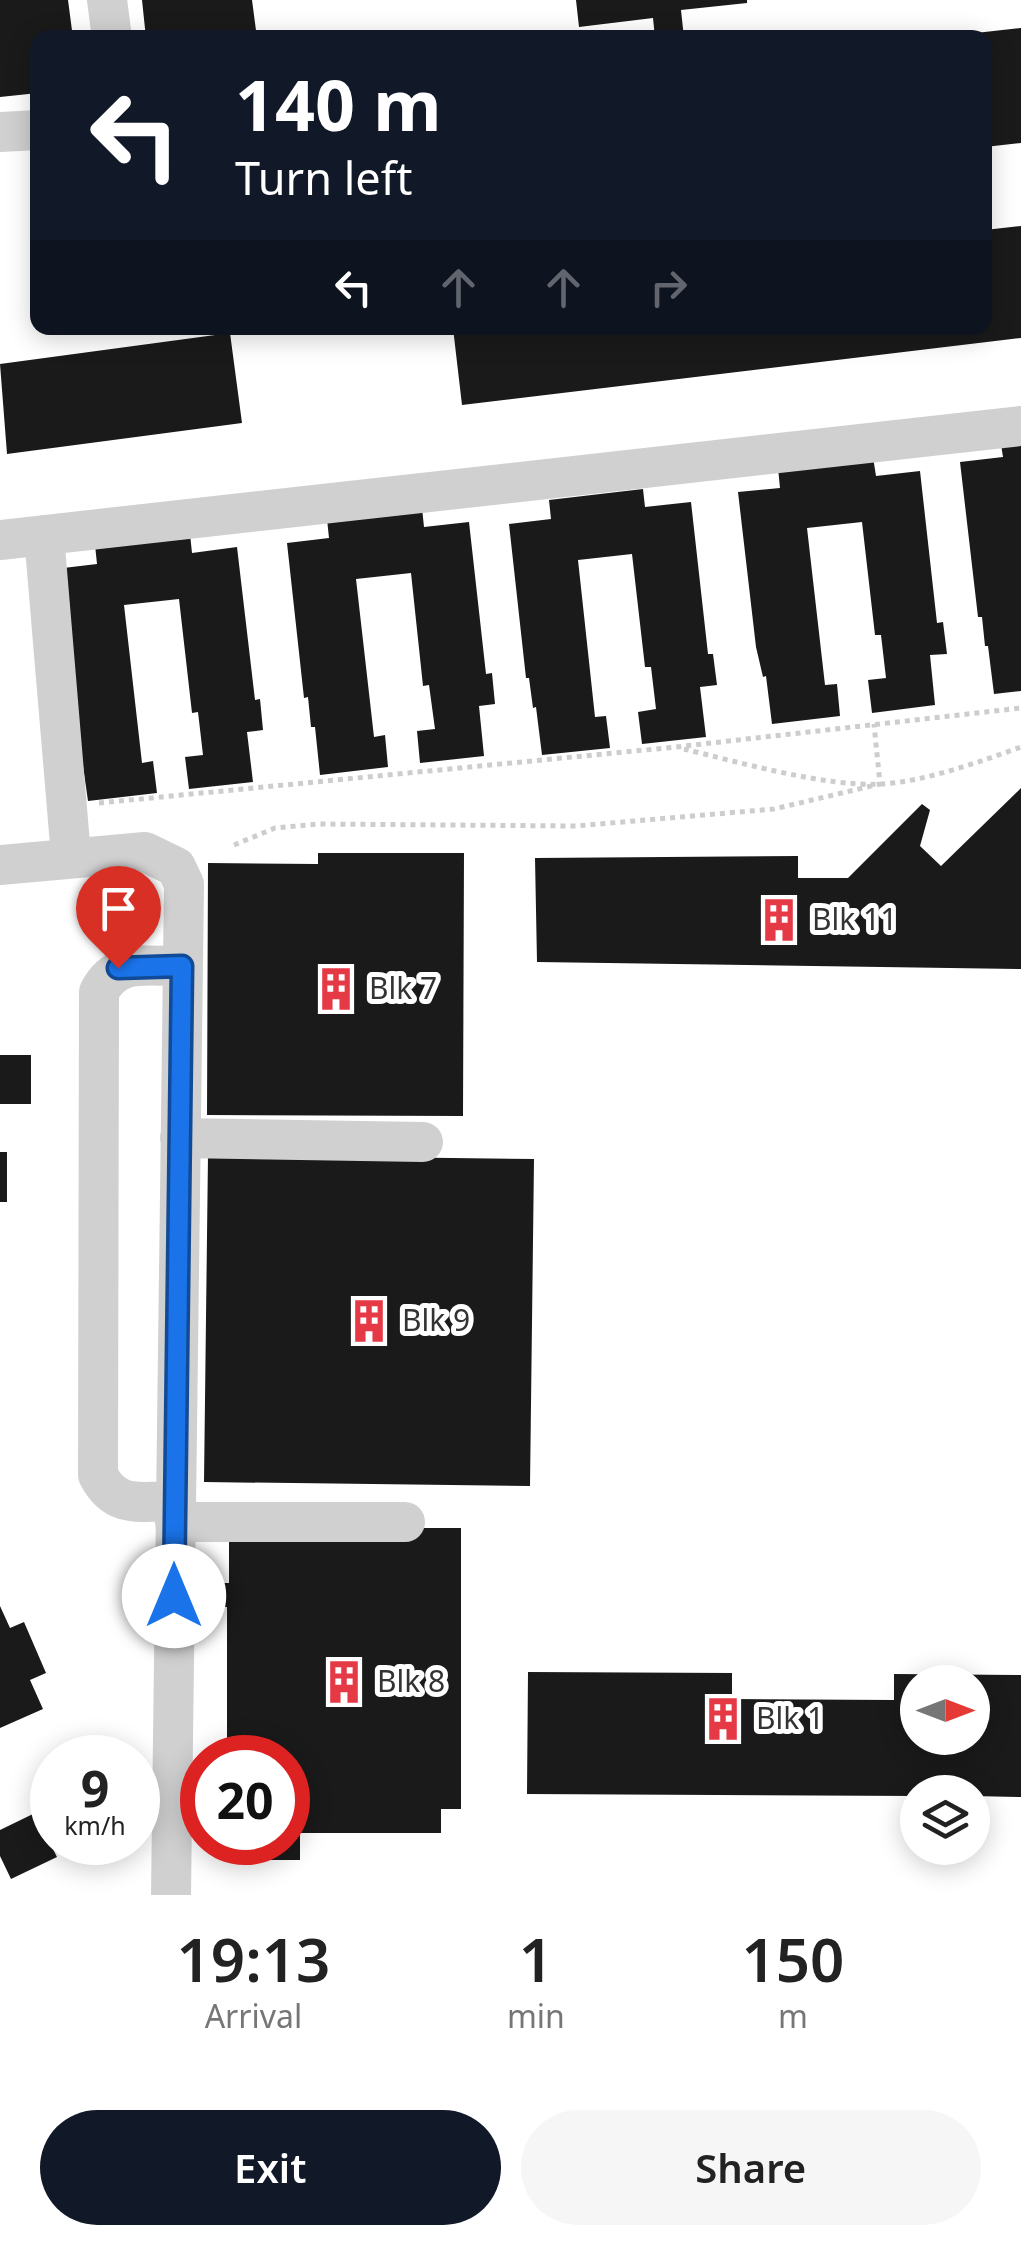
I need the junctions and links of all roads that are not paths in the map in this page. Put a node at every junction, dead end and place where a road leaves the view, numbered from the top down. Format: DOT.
graph roads {
  1 [pos="108,0"];
  2 [pos="111,30"];
  3 [pos="30,130"];
  4 [pos="0,132"];
  5 [pos="1021,426"];
  6 [pos="44,535"];
  7 [pos="0,540"];
  8 [pos="70,856"];
  9 [pos="0,865"];
  10 [pos="182,966"];
  11 [pos="180,1138"];
  12 [pos="423,1142"];
  13 [pos="175,1512"];
  14 [pos="405,1522"];
  15 [pos="170,1895"];
  1 -- 2 [label="lane"];
  3 -- 4 [label="lane"];
  5 -- 6 [label="lane"];
  6 -- 7 [label="lane"];
  6 -- 8 [label="lane"];
  8 -- 9 [label="lane"];
  8 -- 10 [label="lane"];
  10 -- 11 [label="lane"];
  10 -- 13 [label="lane"];
  11 -- 12 [label="lane"];
  11 -- 13 [label="lane"];
  13 -- 14 [label="lane"];
  13 -- 15 [label="lane"];
}
